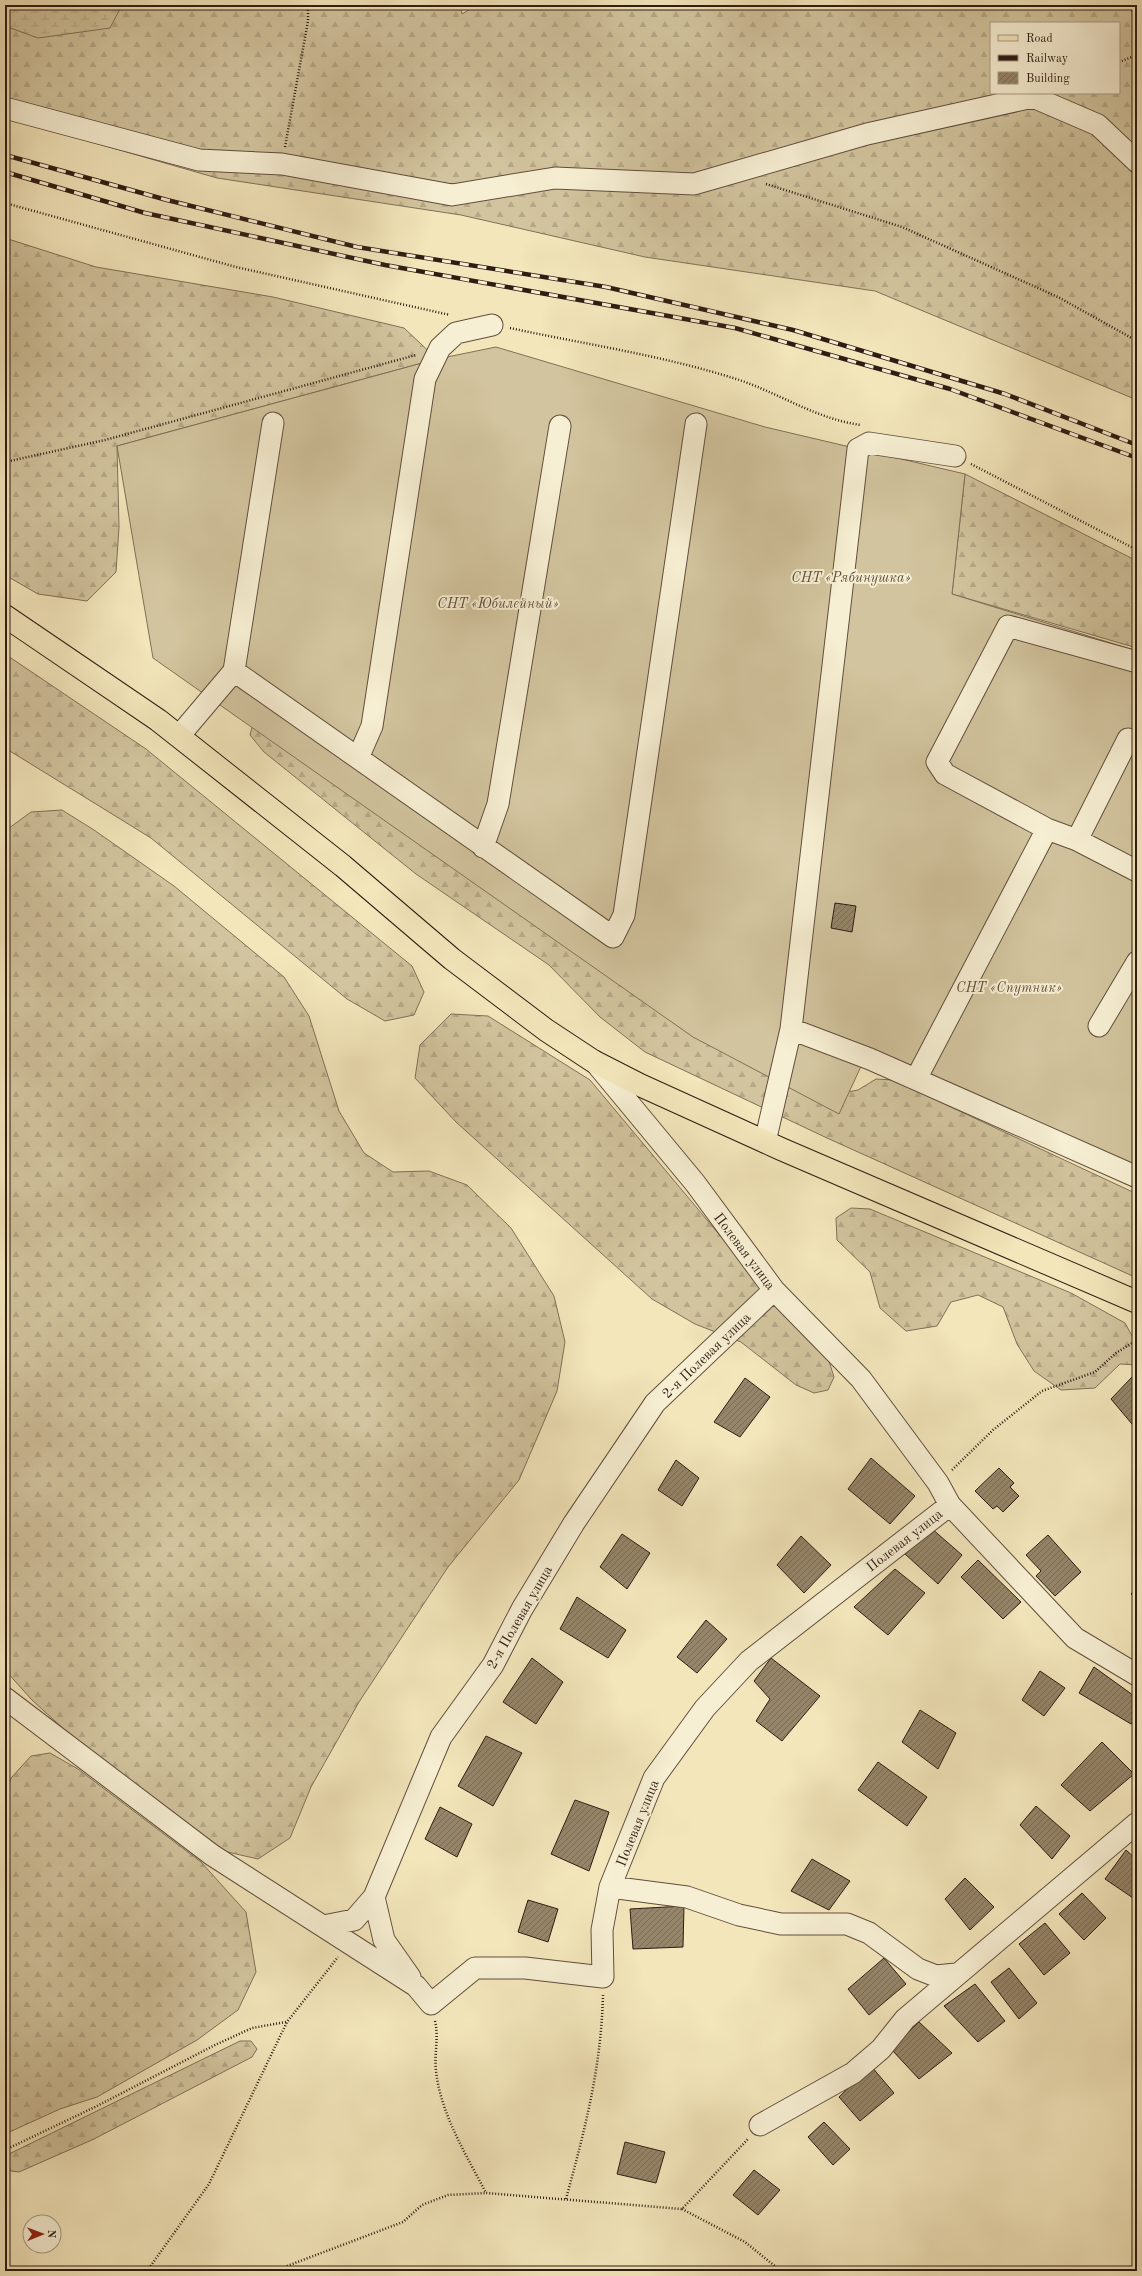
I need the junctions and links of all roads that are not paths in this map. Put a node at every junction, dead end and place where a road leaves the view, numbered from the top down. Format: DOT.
graph roads {
  1 [pos="5,108"];
  2 [pos="1137,162"];
  3 [pos="492,324"];
  4 [pos="273,423"];
  5 [pos="696,424"];
  6 [pos="560,426"];
  7 [pos="955,456"];
  8 [pos="5,616"];
  9 [pos="1137,662"];
  10 [pos="234,671"];
  11 [pos="179,736"];
  12 [pos="1128,739"];
  13 [pos="358,758"];
  14 [pos="1047,829"];
  15 [pos="1077,840"];
  16 [pos="483,847"];
  17 [pos="1137,871"];
  18 [pos="1137,962"];
  19 [pos="1099,1026"];
  20 [pos="791,1028"];
  21 [pos="593,1061"];
  22 [pos="916,1079"];
  23 [pos="765,1142"];
  24 [pos="1137,1177"];
  25 [pos="774,1290"];
  26 [pos="1137,1302"];
  27 [pos="950,1505"];
  28 [pos="1137,1675"];
  29 [pos="5,1698"];
  30 [pos="1137,1823"];
  31 [pos="610,1887"];
  32 [pos="374,1897"];
  33 [pos="323,1926"];
  34 [pos="956,1974"];
  35 [pos="416,1986"];
  36 [pos="760,2125"];
  1 -- 2 [label="street"];
  3 -- 13 [label="street"];
  4 -- 10 [label="street"];
  5 -- 16 [label="street"];
  6 -- 16 [label="street"];
  7 -- 20 [label="street"];
  8 -- 11 [label="main road"];
  9 -- 14 [label="street"];
  10 -- 11 [label="street"];
  10 -- 13 [label="street"];
  11 -- 21 [label="main road"];
  12 -- 15 [label="street"];
  13 -- 16 [label="street"];
  14 -- 15 [label="street"];
  14 -- 22 [label="street"];
  15 -- 17 [label="street"];
  18 -- 19 [label="street"];
  20 -- 22 [label="street"];
  20 -- 23 [label="street"];
  21 -- 23 [label="main road"];
  21 -- 25 [label="street, Полевая улица"];
  22 -- 24 [label="street"];
  23 -- 26 [label="main road"];
  25 -- 27 [label="street, Полевая улица"];
  25 -- 32 [label="street, 2-я Полевая улица"];
  27 -- 28 [label="street"];
  27 -- 31 [label="street, Полевая улица"];
  29 -- 33 [label="street"];
  30 -- 34 [label="street"];
  31 -- 34 [label="street"];
  31 -- 35 [label="street, Полевая улица"];
  32 -- 33 [label="street, 2-я Полевая улица"];
  32 -- 35 [label="street"];
  33 -- 35 [label="street"];
  34 -- 36 [label="street"];
}
